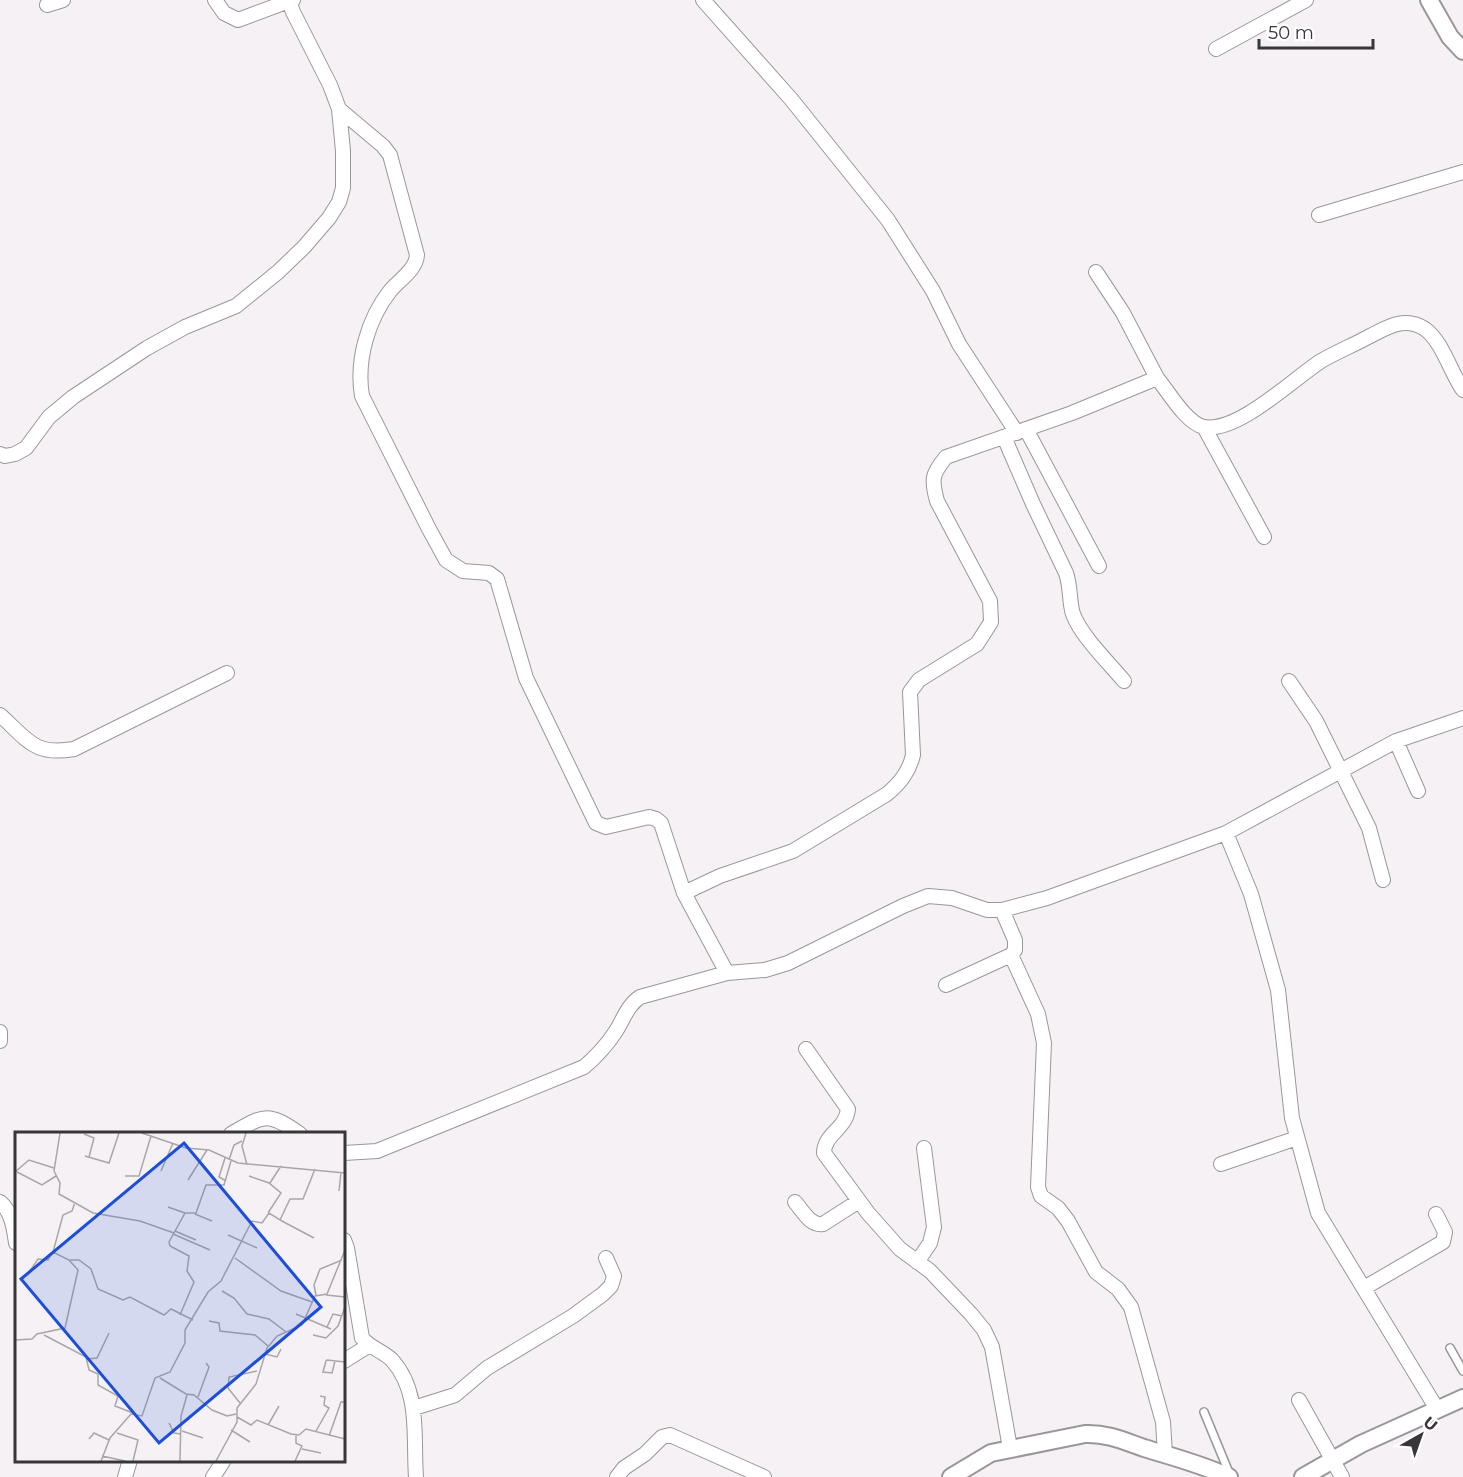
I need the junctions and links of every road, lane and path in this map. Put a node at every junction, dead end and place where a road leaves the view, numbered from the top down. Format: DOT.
graph roads {
  1 [pos="63,0"];
  2 [pos="214,0"];
  3 [pos="703,0"];
  4 [pos="1306,0"];
  5 [pos="1429,0"];
  6 [pos="291,1"];
  7 [pos="47,5"];
  8 [pos="1216,49"];
  9 [pos="1463,51"];
  10 [pos="339,109"];
  11 [pos="1463,172"];
  12 [pos="1319,215"];
  13 [pos="1096,273"];
  14 [pos="1157,378"];
  15 [pos="1463,390"];
  16 [pos="1204,427"];
  17 [pos="1016,433"];
  18 [pos="0,454"];
  19 [pos="1264,537"];
  20 [pos="1099,566"];
  21 [pos="226,673"];
  22 [pos="1124,681"];
  23 [pos="1289,681"];
  24 [pos="0,715"];
  25 [pos="1463,718"];
  26 [pos="1396,741"];
  27 [pos="1340,772"];
  28 [pos="1418,791"];
  29 [pos="1226,833"];
  30 [pos="1383,880"];
  31 [pos="684,893"];
  32 [pos="1002,910"];
  33 [pos="1011,955"];
  34 [pos="727,973"];
  35 [pos="946,985"];
  36 [pos="0,1032"];
  37 [pos="0,1041"];
  38 [pos="806,1049"];
  39 [pos="288,1128"];
  40 [pos="234,1132"];
  41 [pos="1297,1138"];
  42 [pos="924,1148"];
  43 [pos="345,1153"];
  44 [pos="1221,1164"];
  45 [pos="859,1201"];
  46 [pos="0,1202"];
  47 [pos="795,1202"];
  48 [pos="1436,1214"];
  49 [pos="15,1238"];
  50 [pos="345,1243"];
  51 [pos="606,1258"];
  52 [pos="917,1262"];
  53 [pos="1364,1288"];
  54 [pos="368,1346"];
  55 [pos="1450,1348"];
  56 [pos="345,1360"];
  57 [pos="1463,1371"];
  58 [pos="1463,1398"];
  59 [pos="1299,1400"];
  60 [pos="414,1408"];
  61 [pos="1437,1409"];
  62 [pos="1204,1412"];
  63 [pos="1010,1448"];
  64 [pos="1165,1454"];
  65 [pos="1333,1461"];
  66 [pos="130,1462"];
  67 [pos="223,1462"];
  68 [pos="955,1476"];
  69 [pos="125,1477"];
  70 [pos="213,1477"];
  71 [pos="416,1477"];
  72 [pos="617,1477"];
  73 [pos="764,1477"];
  74 [pos="1230,1477"];
  75 [pos="1303,1477"];
  76 [pos="1342,1477"];
  1 -- 7 [label="street"];
  2 -- 6 [label="street"];
  3 -- 17 [label="street"];
  4 -- 8 [label="street"];
  5 -- 9 [label="street"];
  6 -- 10 [label="street"];
  10 -- 18 [label="street"];
  10 -- 31 [label="street"];
  11 -- 12 [label="street"];
  13 -- 14 [label="street"];
  14 -- 16 [label="street"];
  14 -- 17 [label="street"];
  15 -- 16 [label="street"];
  16 -- 19 [label="street"];
  17 -- 20 [label="street"];
  17 -- 22 [label="street"];
  17 -- 31 [label="street"];
  21 -- 24 [label="street"];
  23 -- 27 [label="street"];
  25 -- 26 [label="street"];
  26 -- 27 [label="street"];
  26 -- 28 [label="street"];
  27 -- 29 [label="street"];
  27 -- 30 [label="street"];
  29 -- 32 [label="street"];
  29 -- 41 [label="street"];
  31 -- 34 [label="street"];
  32 -- 33 [label="street"];
  32 -- 34 [label="street"];
  33 -- 35 [label="street"];
  33 -- 64 [label="street"];
  34 -- 43 [label="street"];
  36 -- 37 [label="street"];
  38 -- 45 [label="street"];
  39 -- 40 [label="street"];
  41 -- 44 [label="street"];
  41 -- 53 [label="street"];
  42 -- 52 [label="street"];
  45 -- 47 [label="street"];
  45 -- 52 [label="street"];
  46 -- 49 [label="street"];
  48 -- 53 [label="street"];
  50 -- 54 [label="street"];
  51 -- 60 [label="street"];
  52 -- 63 [label="street"];
  53 -- 61 [label="street"];
  54 -- 56 [label="street"];
  54 -- 60 [label="street"];
  55 -- 57 [label="lane"];
  58 -- 61 [label="street"];
  59 -- 65 [label="street"];
  60 -- 71 [label="street"];
  61 -- 65 [label="street"];
  62 -- 74 [label="lane"];
  63 -- 64 [label="street"];
  63 -- 68 [label="street"];
  64 -- 74 [label="street"];
  65 -- 75 [label="street"];
  65 -- 76 [label="street"];
  66 -- 69 [label="street"];
  67 -- 70 [label="street"];
  72 -- 73 [label="street"];
}
